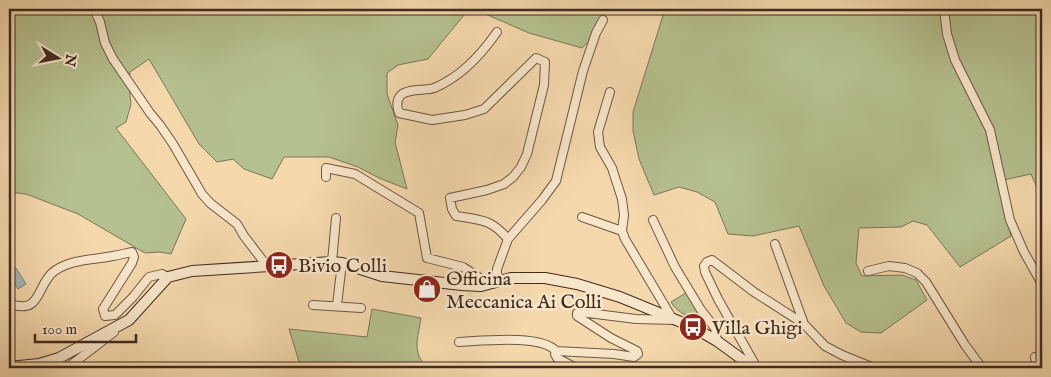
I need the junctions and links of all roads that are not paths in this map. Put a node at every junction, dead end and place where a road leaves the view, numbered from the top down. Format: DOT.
graph roads {
  1 [pos="94,9"];
  2 [pos="944,9"];
  3 [pos="603,20"];
  4 [pos="497,32"];
  5 [pos="610,92"];
  6 [pos="326,177"];
  7 [pos="582,216"];
  8 [pos="336,218"];
  9 [pos="653,220"];
  10 [pos="622,231"];
  11 [pos="508,239"];
  12 [pos="775,244"];
  13 [pos="332,262"];
  14 [pos="342,263"];
  15 [pos="267,266"];
  16 [pos="868,271"];
  17 [pos="168,277"];
  18 [pos="493,283"];
  19 [pos="1042,284"];
  20 [pos="9,302"];
  21 [pos="313,305"];
  22 [pos="337,305"];
  23 [pos="361,308"];
  24 [pos="674,319"];
  25 [pos="129,320"];
  26 [pos="804,324"];
  27 [pos="718,341"];
  28 [pos="459,342"];
  29 [pos="556,351"];
  30 [pos="1035,358"];
  31 [pos="9,367"];
  32 [pos="67,368"];
  33 [pos="576,368"];
  34 [pos="756,368"];
  35 [pos="874,368"];
  36 [pos="982,368"];
  37 [pos="1037,368"];
  1 -- 15 [label="street"];
  2 -- 19 [label="street"];
  3 -- 11 [label="street"];
  4 -- 11 [label="street"];
  5 -- 10 [label="street"];
  6 -- 18 [label="street"];
  7 -- 10 [label="street"];
  8 -- 13 [label="street"];
  9 -- 27 [label="street"];
  10 -- 24 [label="street"];
  11 -- 18 [label="street"];
  12 -- 26 [label="street"];
  13 -- 14 [label="main road"];
  13 -- 15 [label="main road"];
  14 -- 18 [label="main road"];
  14 -- 22 [label="street"];
  15 -- 17 [label="main road"];
  16 -- 36 [label="street"];
  17 -- 20 [label="street"];
  17 -- 25 [label="main road"];
  18 -- 24 [label="main road"];
  21 -- 22 [label="street"];
  22 -- 23 [label="street"];
  24 -- 27 [label="main road"];
  24 -- 29 [label="street"];
  25 -- 31 [label="main road"];
  25 -- 32 [label="street"];
  26 -- 34 [label="street"];
  26 -- 35 [label="street"];
  27 -- 34 [label="main road"];
  28 -- 29 [label="street"];
  29 -- 33 [label="street"];
  30 -- 37 [label="street"];
}
